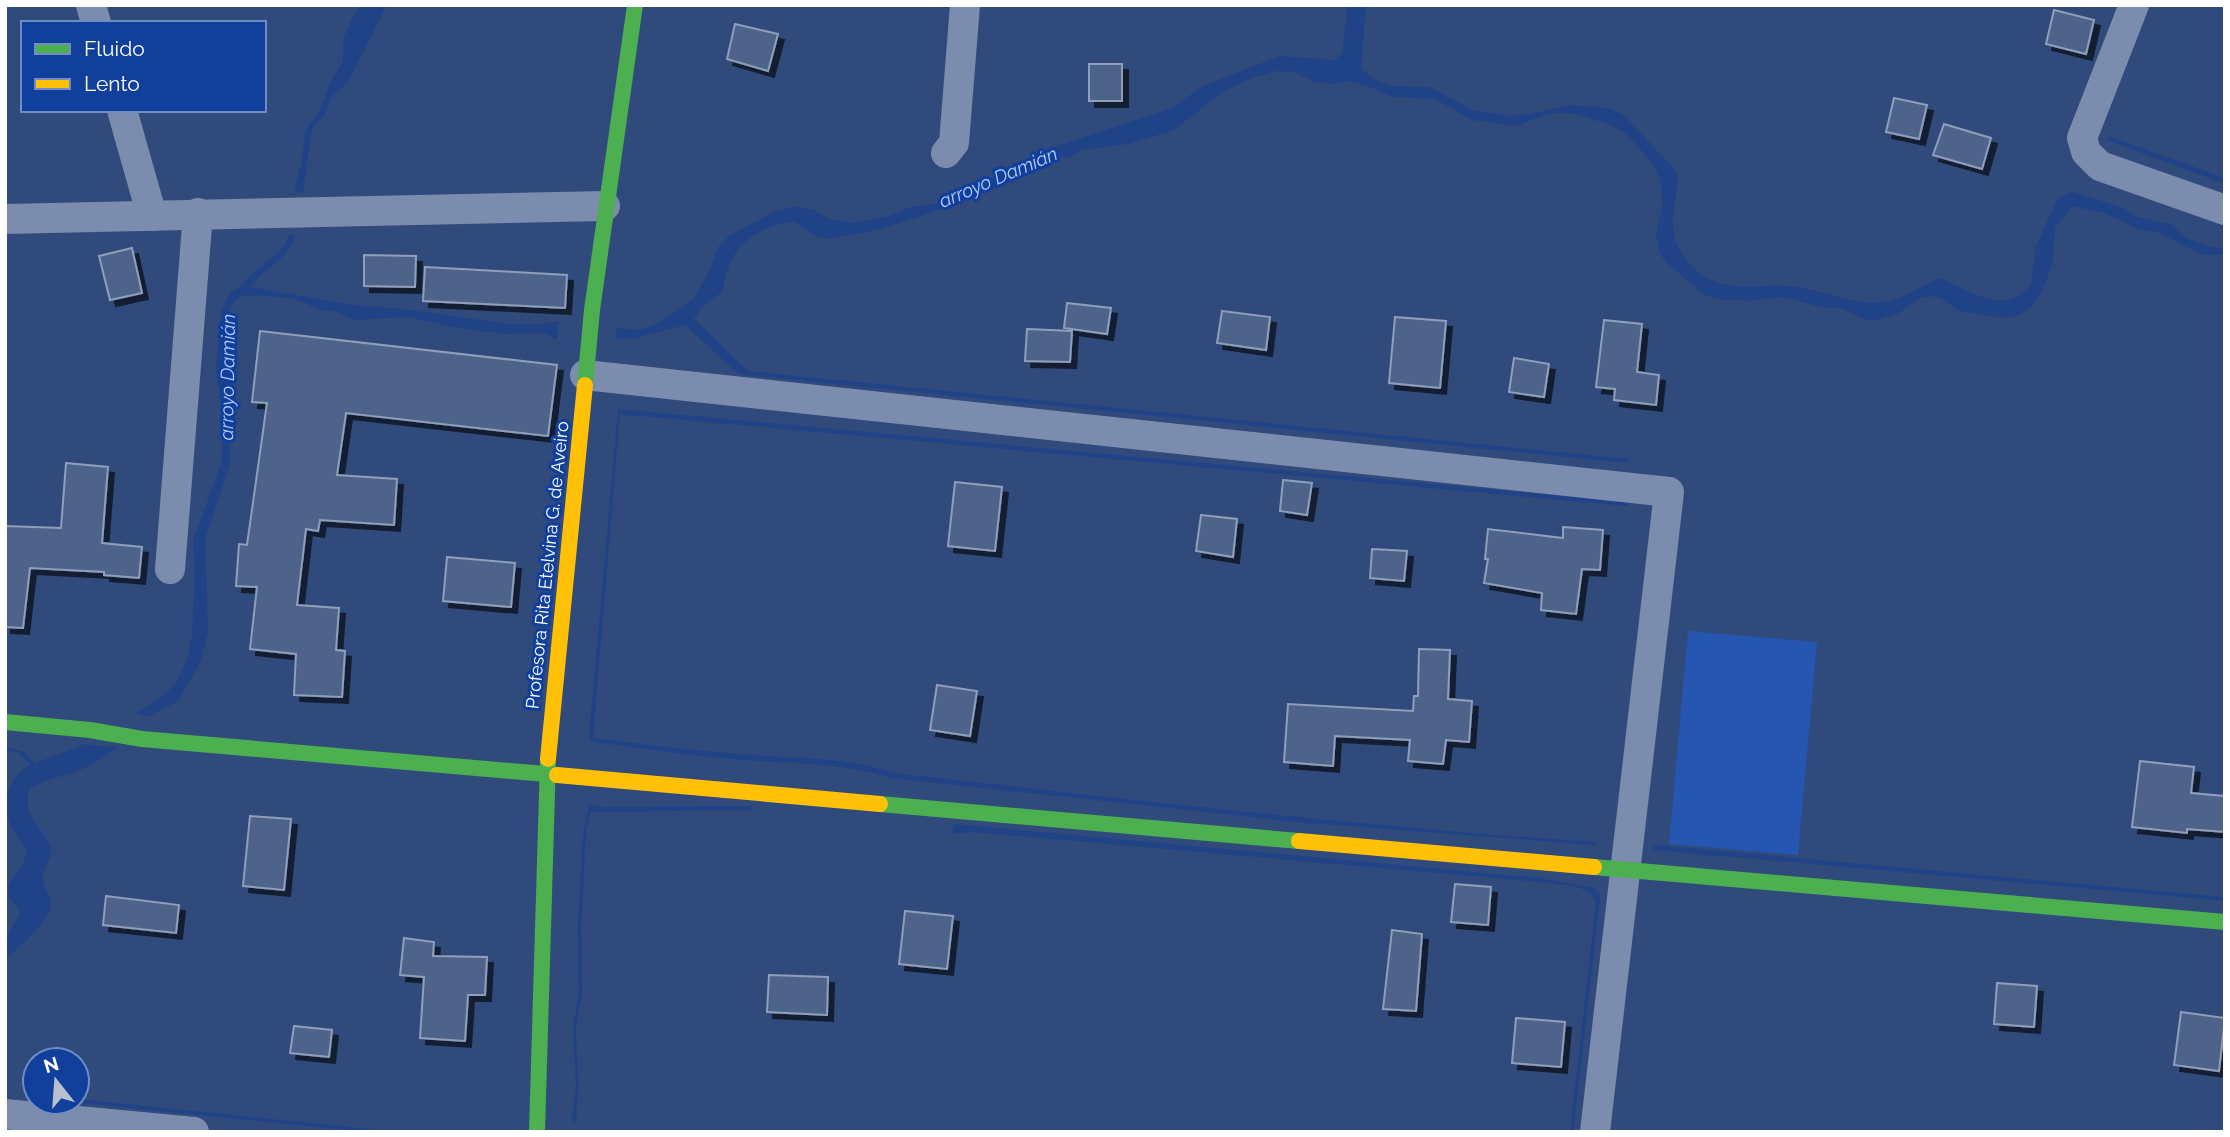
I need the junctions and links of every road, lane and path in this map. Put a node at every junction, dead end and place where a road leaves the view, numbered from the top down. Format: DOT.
graph roads {
  1 [pos="635,5"];
  2 [pos="965,5"];
  3 [pos="2134,5"];
  4 [pos="123,112"];
  5 [pos="946,153"];
  6 [pos="605,206"];
  7 [pos="2225,210"];
  8 [pos="198,214"];
  9 [pos="152,216"];
  10 [pos="5,219"];
  11 [pos="586,366"];
  12 [pos="170,569"];
  13 [pos="5,722"];
  14 [pos="546,776"];
  15 [pos="1625,870"];
  16 [pos="2225,922"];
  17 [pos="5,1114"];
  18 [pos="194,1132"];
  19 [pos="537,1132"];
  20 [pos="1595,1132"];
  1 -- 6 [label="street, Profesora Rita Etelvina G. de Aveiro"];
  2 -- 5 [label="street"];
  3 -- 7 [label="street"];
  4 -- 9 [label="street"];
  6 -- 8 [label="street"];
  6 -- 11 [label="street, Profesora Rita Etelvina G. de Aveiro"];
  8 -- 9 [label="street"];
  8 -- 12 [label="street"];
  9 -- 10 [label="street"];
  11 -- 14 [label="street, Profesora Rita Etelvina G. de Aveiro"];
  11 -- 15 [label="street"];
  13 -- 14 [label="street"];
  14 -- 15 [label="street"];
  14 -- 19 [label="street, Profesora Rita Etelvina G. de Aveiro"];
  15 -- 16 [label="street"];
  15 -- 20 [label="street"];
  17 -- 18 [label="street"];
}
